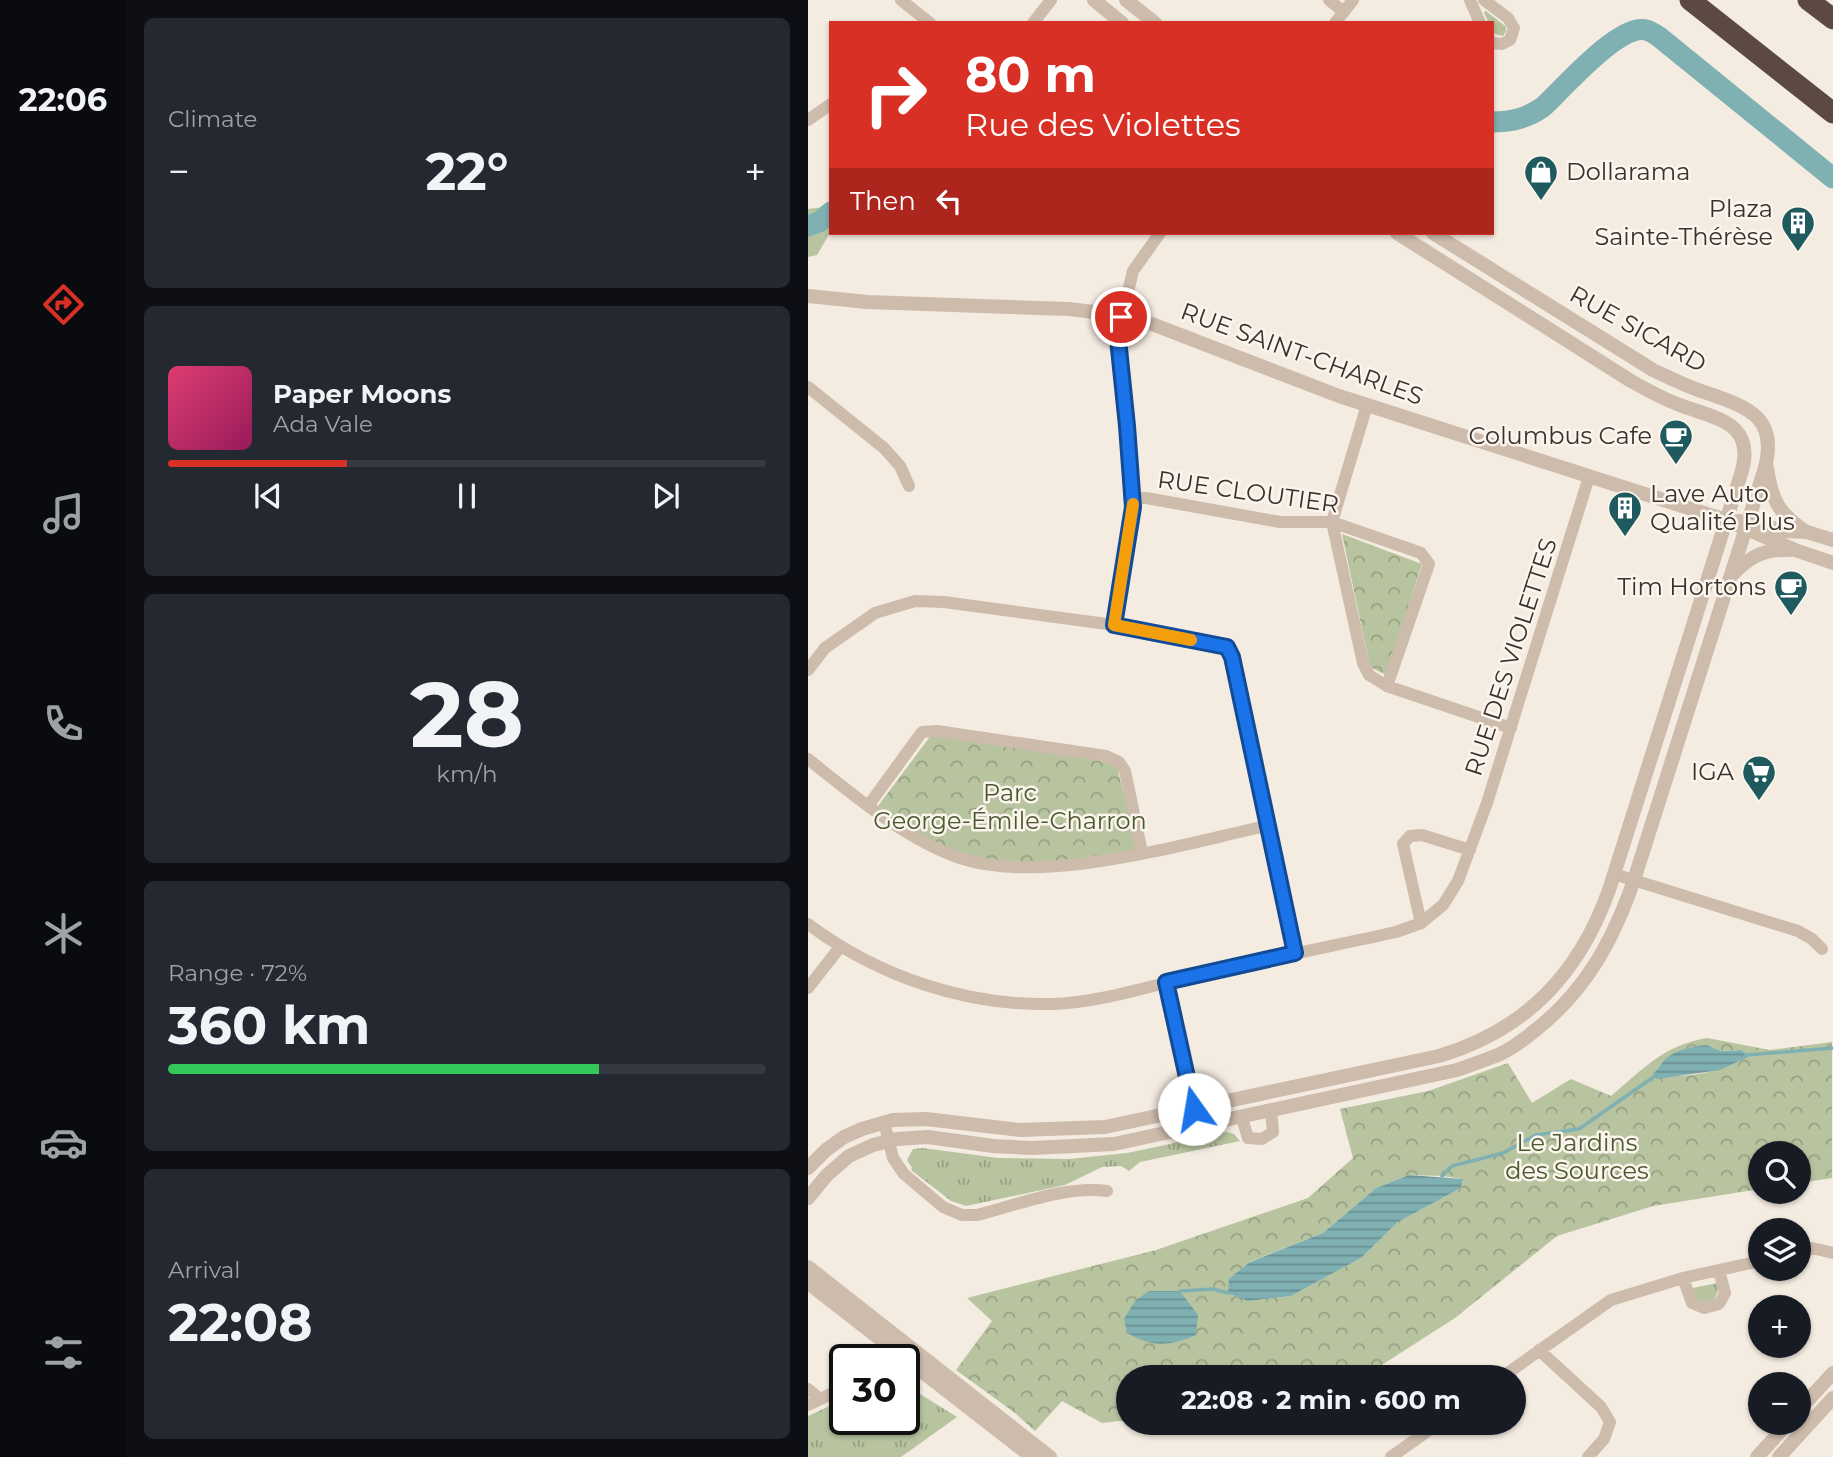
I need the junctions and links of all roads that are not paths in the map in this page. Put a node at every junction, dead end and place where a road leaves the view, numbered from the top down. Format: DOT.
graph roads {
  1 [pos="901,0"];
  2 [pos="1051,0"];
  3 [pos="1094,0"];
  4 [pos="1126,0"];
  5 [pos="1329,0"];
  6 [pos="1353,0"];
  7 [pos="1470,0"];
  8 [pos="1484,0"];
  9 [pos="1690,0"];
  10 [pos="1808,0"];
  11 [pos="1344,12"];
  12 [pos="1832,19"];
  13 [pos="927,21"];
  14 [pos="1035,21"];
  15 [pos="1120,21"];
  16 [pos="1152,21"];
  17 [pos="1337,21"];
  18 [pos="1479,21"];
  19 [pos="1494,43"];
  20 [pos="829,105"];
  21 [pos="1832,113"];
  22 [pos="808,120"];
  23 [pos="1159,235"];
  24 [pos="1400,235"];
  25 [pos="1434,235"];
  26 [pos="1437,235"];
  27 [pos="1426,252"];
  28 [pos="808,296"];
  29 [pos="1121,317"];
  30 [pos="1576,323"];
  31 [pos="1565,340"];
  32 [pos="808,387"];
  33 [pos="1367,405"];
  34 [pos="1766,463"];
  35 [pos="1589,477"];
  36 [pos="909,486"];
  37 [pos="1132,498"];
  38 [pos="1726,520"];
  39 [pos="1332,522"];
  40 [pos="1746,525"];
  41 [pos="1807,532"];
  42 [pos="1832,540"];
  43 [pos="1795,550"];
  44 [pos="1832,562"];
  45 [pos="1729,578"];
  46 [pos="1114,625"];
  47 [pos="808,670"];
  48 [pos="1387,687"];
  49 [pos="1661,727"];
  50 [pos="1511,728"];
  51 [pos="1680,732"];
  52 [pos="808,759"];
  53 [pos="868,806"];
  54 [pos="1266,826"];
  55 [pos="1470,850"];
  56 [pos="1142,852"];
  57 [pos="1614,874"];
  58 [pos="1634,880"];
  59 [pos="1421,923"];
  60 [pos="808,924"];
  61 [pos="840,947"];
  62 [pos="1822,949"];
  63 [pos="1295,953"];
  64 [pos="1166,982"];
  65 [pos="808,988"];
  66 [pos="1545,996"];
  67 [pos="1560,1009"];
  68 [pos="1194,1109"];
  69 [pos="1271,1111"];
  70 [pos="1242,1118"];
  71 [pos="884,1122"];
  72 [pos="1198,1127"];
  73 [pos="888,1140"];
  74 [pos="808,1168"];
  75 [pos="1107,1191"];
  76 [pos="808,1198"];
  77 [pos="1811,1248"];
  78 [pos="1832,1253"];
  79 [pos="1748,1264"];
  80 [pos="808,1267"];
  81 [pos="1719,1270"];
  82 [pos="1683,1278"];
  83 [pos="808,1283"];
  84 [pos="890,1344"];
  85 [pos="892,1344"];
  86 [pos="1539,1350"];
  87 [pos="1518,1365"];
  88 [pos="920,1366"];
  89 [pos="920,1368"];
  90 [pos="1832,1373"];
  91 [pos="808,1389"];
  92 [pos="1811,1396"];
  93 [pos="1832,1398"];
  94 [pos="814,1402"];
  95 [pos="1422,1435"];
  96 [pos="1776,1435"];
  97 [pos="1032,1457"];
  98 [pos="1050,1457"];
  99 [pos="1391,1457"];
  100 [pos="1588,1457"];
  101 [pos="1757,1457"];
  102 [pos="1779,1457"];
  1 -- 13 [label="street"];
  2 -- 14 [label="street"];
  3 -- 15 [label="street"];
  4 -- 16 [label="street"];
  5 -- 11 [label="street"];
  6 -- 11 [label="street"];
  7 -- 18 [label="street"];
  8 -- 19 [label="street"];
  9 -- 21 [label="highway"];
  10 -- 12 [label="highway"];
  11 -- 17 [label="street"];
  20 -- 22 [label="street"];
  23 -- 29 [label="street"];
  24 -- 27 [label="street, RUE SICARD"];
  25 -- 27 [label="street"];
  26 -- 30 [label="street, RUE SICARD"];
  27 -- 31 [label="street, RUE SICARD"];
  28 -- 29 [label="street, RUE SAINT-CHARLES"];
  29 -- 33 [label="street, RUE SAINT-CHARLES"];
  29 -- 37 [label="street"];
  30 -- 31 [label="street"];
  30 -- 34 [label="street, RUE SICARD"];
  31 -- 38 [label="street, RUE SICARD"];
  32 -- 36 [label="street"];
  33 -- 35 [label="street, RUE SAINT-CHARLES"];
  33 -- 39 [label="street"];
  34 -- 40 [label="street, RUE SICARD"];
  34 -- 41 [label="street"];
  35 -- 38 [label="street, RUE SAINT-CHARLES"];
  35 -- 50 [label="street, RUE DES VIOLETTES"];
  37 -- 39 [label="street, RUE CLOUTIER"];
  37 -- 46 [label="street"];
  38 -- 40 [label="street, RUE SAINT-CHARLES"];
  38 -- 49 [label="street"];
  39 -- 48 [label="street"];
  39 -- 48 [label="street, RUE CLOUTIER"];
  40 -- 41 [label="street, RUE SAINT-CHARLES"];
  40 -- 43 [label="street, RUE SAINT-CHARLES"];
  40 -- 45 [label="street, RUE SICARD"];
  41 -- 42 [label="street, RUE SAINT-CHARLES"];
  43 -- 44 [label="street, RUE SAINT-CHARLES"];
  43 -- 45 [label="street"];
  45 -- 51 [label="street, RUE SICARD"];
  46 -- 47 [label="street"];
  46 -- 54 [label="street"];
  48 -- 50 [label="street"];
  49 -- 51 [label="street"];
  49 -- 57 [label="street"];
  50 -- 55 [label="street, RUE DES VIOLETTES"];
  51 -- 58 [label="street, RUE SICARD"];
  52 -- 53 [label="street"];
  53 -- 56 [label="street"];
  53 -- 56 [label="street"];
  54 -- 56 [label="street"];
  54 -- 63 [label="street"];
  55 -- 59 [label="street, RUE DES VIOLETTES"];
  55 -- 59 [label="street"];
  57 -- 58 [label="street"];
  57 -- 66 [label="street"];
  58 -- 62 [label="street"];
  58 -- 67 [label="street, RUE SICARD"];
  59 -- 63 [label="street, RUE DES VIOLETTES"];
  60 -- 61 [label="street, RUE DES VIOLETTES"];
  61 -- 64 [label="street, RUE DES VIOLETTES"];
  61 -- 65 [label="street"];
  63 -- 64 [label="street, RUE DES VIOLETTES"];
  64 -- 68 [label="street"];
  66 -- 67 [label="street"];
  66 -- 68 [label="street"];
  67 -- 69 [label="street, RUE SICARD"];
  68 -- 71 [label="street"];
  68 -- 72 [label="street"];
  69 -- 70 [label="street, RUE SICARD"];
  69 -- 70 [label="street"];
  70 -- 72 [label="street, RUE SICARD"];
  71 -- 73 [label="street"];
  71 -- 74 [label="street"];
  72 -- 73 [label="street, RUE SICARD"];
  73 -- 75 [label="street"];
  73 -- 76 [label="street, RUE SICARD"];
  77 -- 78 [label="street"];
  79 -- 81 [label="street"];
  80 -- 85 [label="street"];
  81 -- 82 [label="street"];
  81 -- 82 [label="street"];
  82 -- 86 [label="street"];
  83 -- 84 [label="street"];
  86 -- 87 [label="street"];
  86 -- 100 [label="street"];
  88 -- 98 [label="street"];
  89 -- 97 [label="street"];
  90 -- 92 [label="street"];
  91 -- 94 [label="street"];
  93 -- 102 [label="street"];
  95 -- 99 [label="street"];
  96 -- 101 [label="street"];
}
